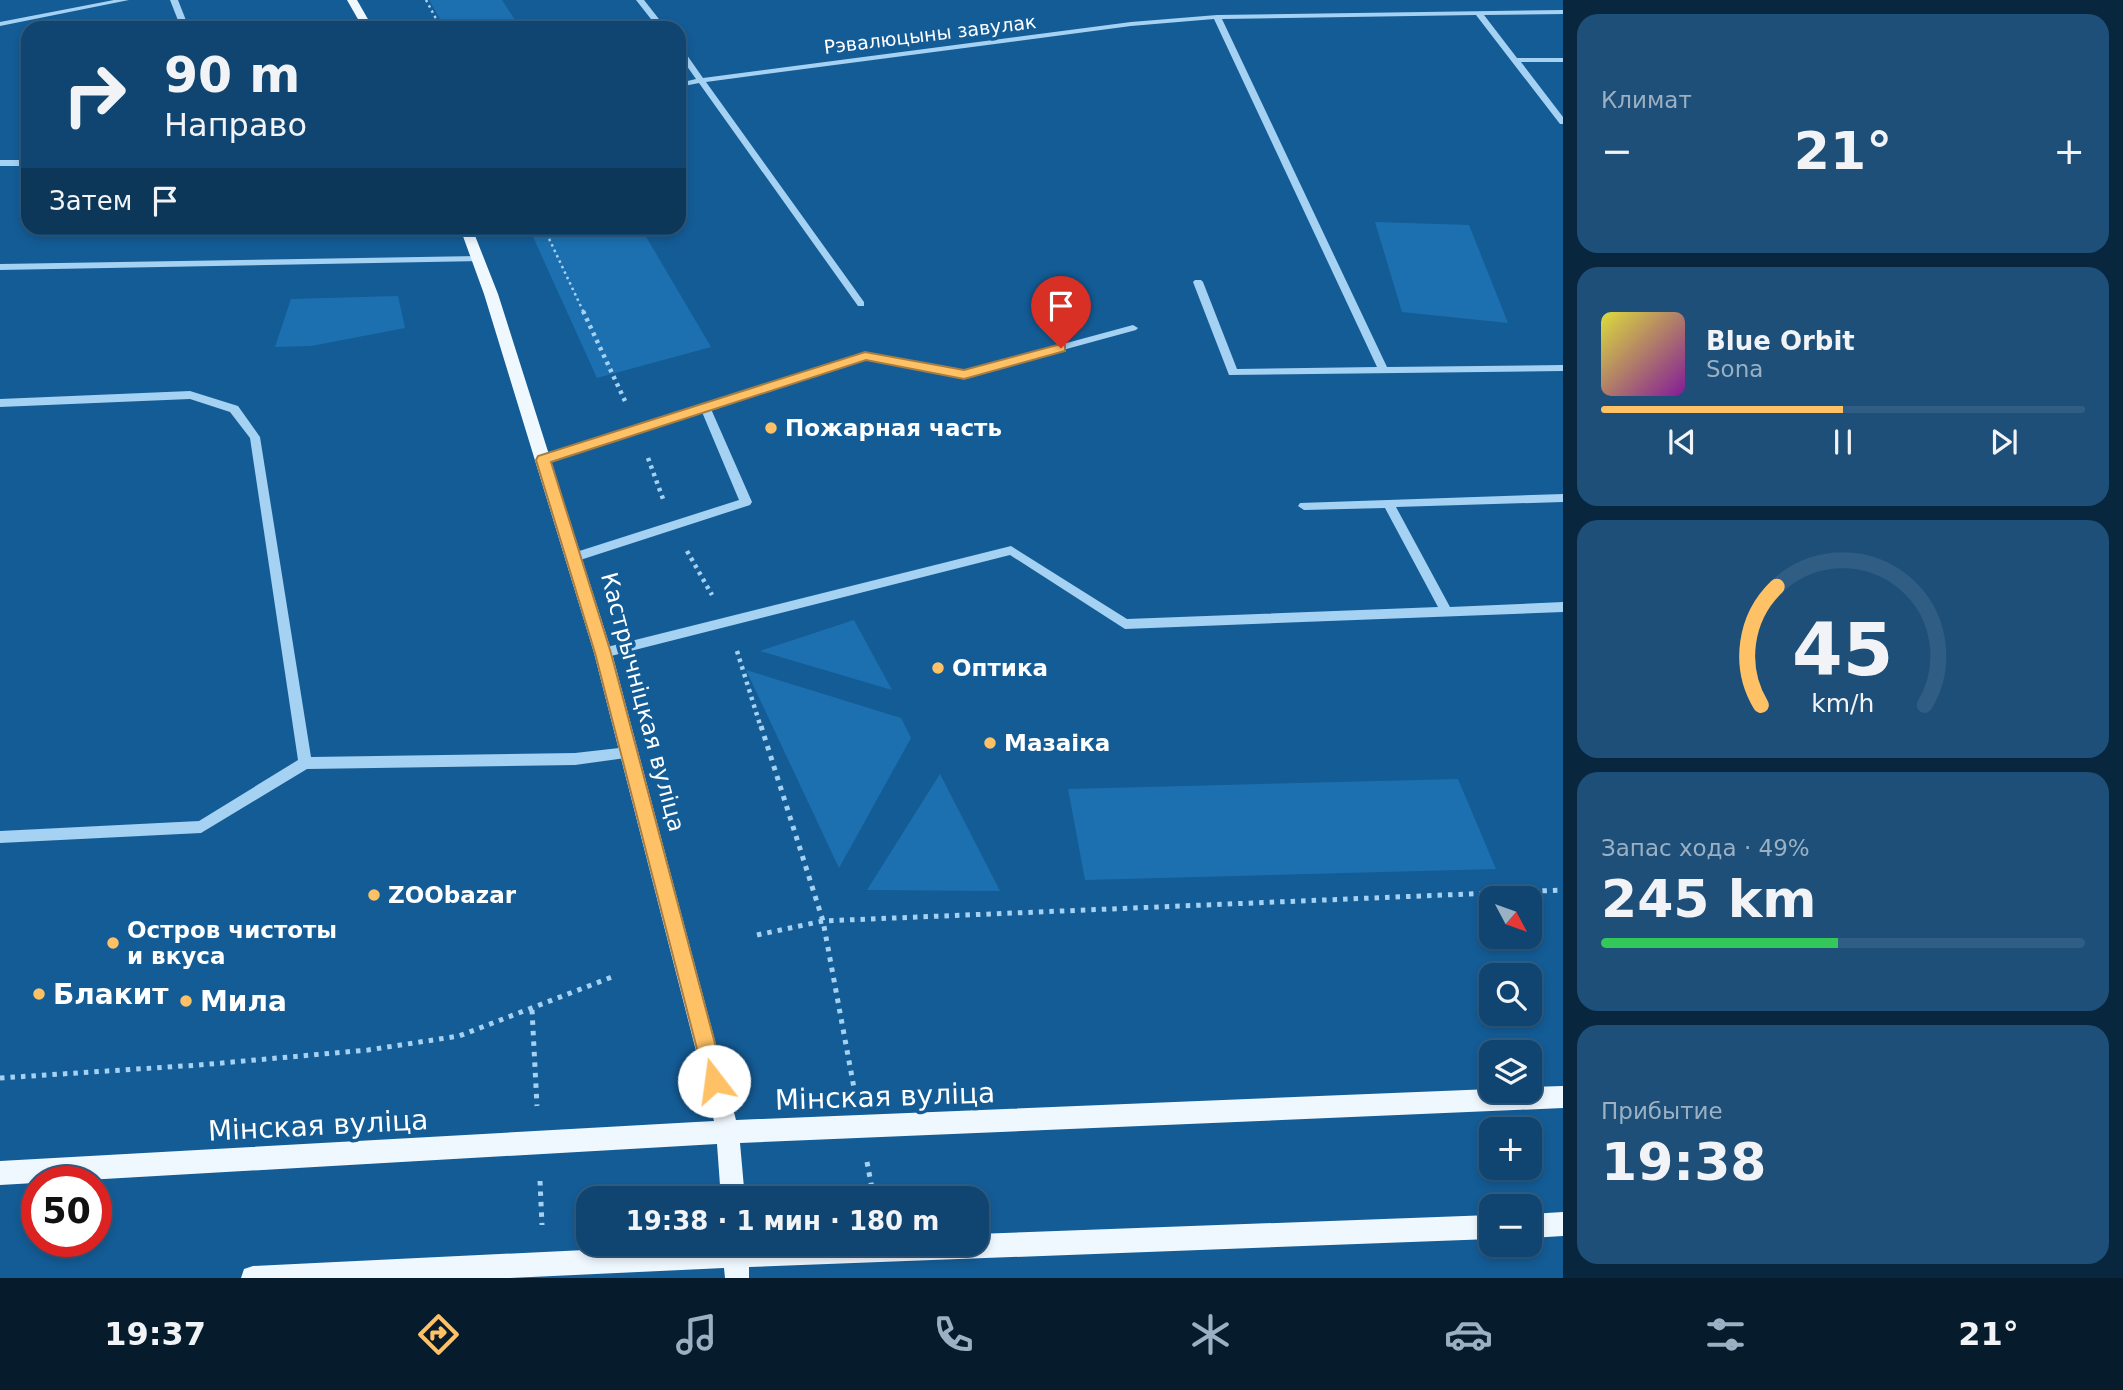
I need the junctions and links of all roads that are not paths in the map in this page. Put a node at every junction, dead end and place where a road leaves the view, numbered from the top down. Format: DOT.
graph roads {
  1 [pos="125,0"];
  2 [pos="174,0"];
  3 [pos="352,0"];
  4 [pos="640,0"];
  5 [pos="1563,12"];
  6 [pos="1478,13"];
  7 [pos="1217,17"];
  8 [pos="182,21"];
  9 [pos="364,21"];
  10 [pos="656,21"];
  11 [pos="0,24"];
  12 [pos="686,59"];
  13 [pos="1514,60"];
  14 [pos="1563,60"];
  15 [pos="702,80"];
  16 [pos="686,83"];
  17 [pos="1563,122"];
  18 [pos="0,163"];
  19 [pos="21,163"];
  20 [pos="469,235"];
  21 [pos="479,259"];
  22 [pos="0,267"];
  23 [pos="1198,282"];
  24 [pos="862,304"];
  25 [pos="1133,328"];
  26 [pos="1563,368"];
  27 [pos="1384,371"];
  28 [pos="0,403"];
  29 [pos="705,407"];
  30 [pos="543,460"];
  31 [pos="1563,498"];
  32 [pos="1388,503"];
  33 [pos="1304,506"];
  34 [pos="575,557"];
  35 [pos="1563,607"];
  36 [pos="1446,611"];
  37 [pos="603,653"];
  38 [pos="628,753"];
  39 [pos="305,763"];
  40 [pos="0,837"];
  41 [pos="1563,1097"];
  42 [pos="728,1132"];
  43 [pos="0,1173"];
  44 [pos="732,1186"];
  45 [pos="1563,1224"];
  46 [pos="1542,1225"];
  47 [pos="1479,1228"];
  48 [pos="737,1259"];
  49 [pos="253,1278"];
  1 -- 11 [label="street"];
  2 -- 8 [label="street"];
  3 -- 9 [label="main road"];
  4 -- 10 [label="street"];
  5 -- 6 [label="street, Рэвалюцыны завулак"];
  6 -- 7 [label="street, Рэвалюцыны завулак"];
  6 -- 13 [label="street"];
  7 -- 15 [label="street, Рэвалюцыны завулак"];
  7 -- 27 [label="lane"];
  12 -- 15 [label="street"];
  13 -- 14 [label="street"];
  13 -- 17 [label="street"];
  15 -- 16 [label="street, Рэвалюцыны завулак"];
  15 -- 24 [label="street"];
  18 -- 19 [label="street"];
  20 -- 21 [label="main road, Кастрычніцкая вуліца"];
  21 -- 22 [label="street"];
  21 -- 30 [label="main road, Кастрычніцкая вуліца"];
  23 -- 27 [label="street"];
  25 -- 29 [label="street"];
  26 -- 27 [label="street"];
  28 -- 39 [label="street"];
  29 -- 30 [label="street"];
  29 -- 34 [label="street"];
  30 -- 34 [label="main road, Кастрычніцкая вуліца"];
  31 -- 32 [label="street"];
  32 -- 33 [label="street"];
  32 -- 36 [label="street"];
  34 -- 37 [label="main road, Кастрычніцкая вуліца"];
  35 -- 36 [label="street"];
  36 -- 37 [label="street"];
  37 -- 38 [label="main road, Кастрычніцкая вуліца"];
  38 -- 39 [label="street"];
  38 -- 42 [label="main road, Кастрычніцкая вуліца"];
  39 -- 40 [label="street"];
  41 -- 42 [label="main road, Мінская вуліца"];
  42 -- 43 [label="main road, Мінская вуліца"];
  42 -- 44 [label="main road, Кастрычніцкая вуліца"];
  45 -- 46 [label="main road"];
  47 -- 48 [label="main road"];
  48 -- 49 [label="main road"];
}
